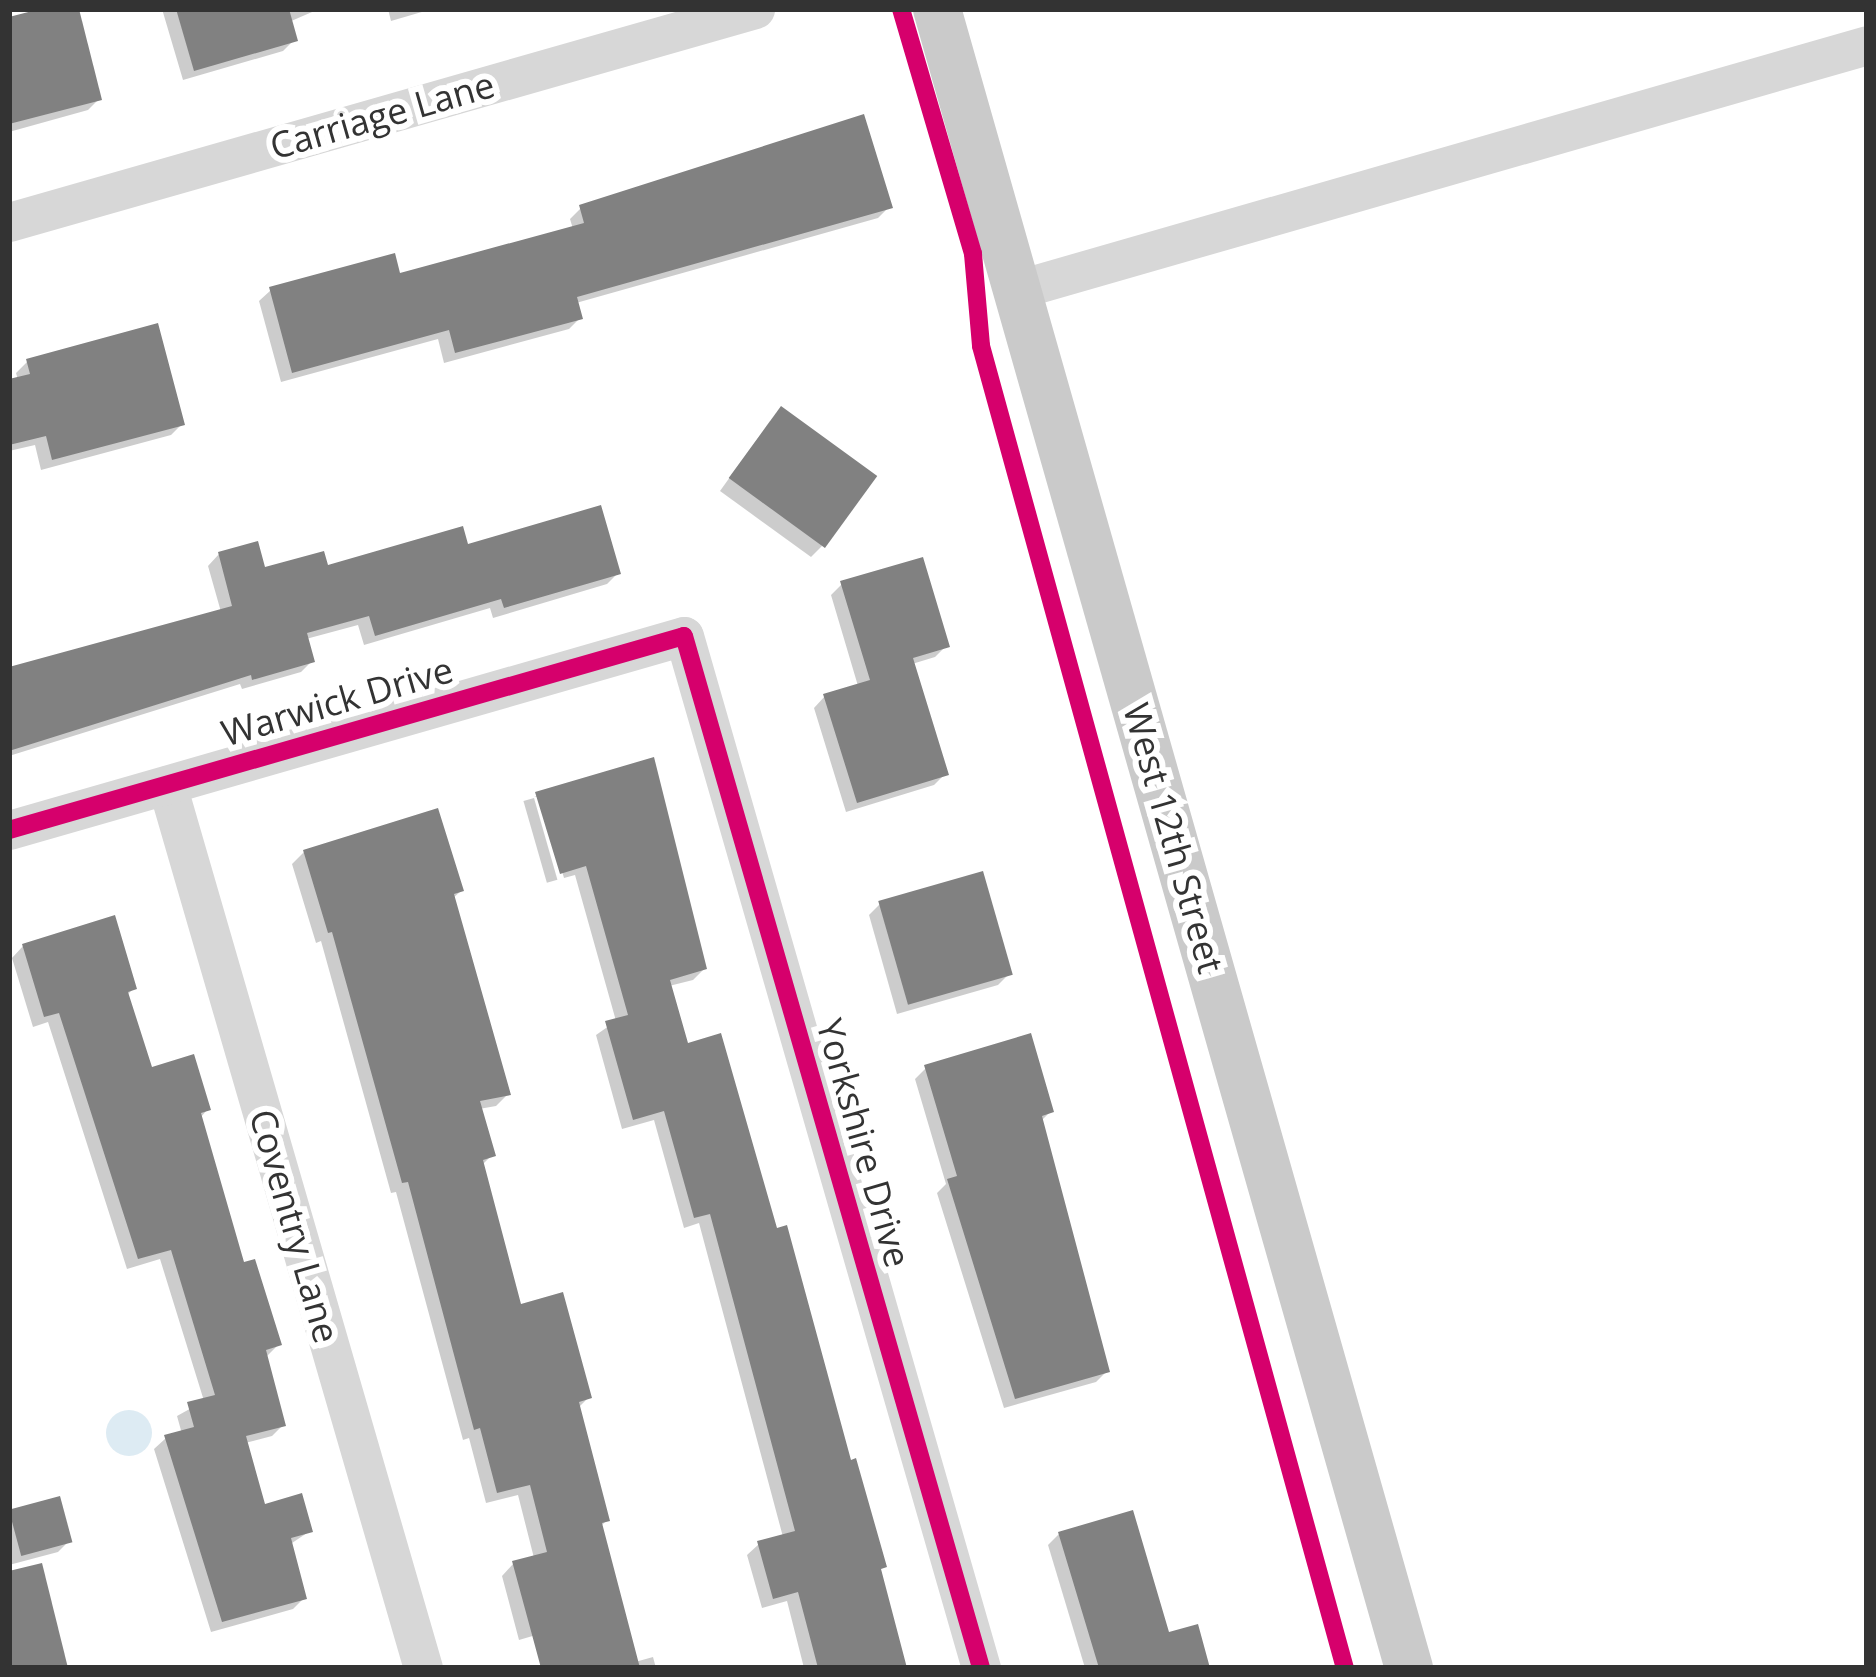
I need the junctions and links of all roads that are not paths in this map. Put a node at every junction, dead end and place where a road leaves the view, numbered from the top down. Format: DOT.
graph roads {
  1 [pos="755,9"];
  2 [pos="937,9"];
  3 [pos="1867,45"];
  4 [pos="9,222"];
  5 [pos="1018,289"];
  6 [pos="684,636"];
  7 [pos="167,784"];
  8 [pos="9,830"];
  9 [pos="423,1668"];
  10 [pos="981,1668"];
  11 [pos="1409,1668"];
  1 -- 4 [label="street, Carriage Lane"];
  2 -- 5 [label="main road, West 12th Street"];
  3 -- 5 [label="street"];
  5 -- 11 [label="main road, West 12th Street"];
  6 -- 7 [label="street, Warwick Drive"];
  6 -- 10 [label="street, Yorkshire Drive"];
  7 -- 8 [label="street, Warwick Drive"];
  7 -- 9 [label="street, Coventry Lane"];
}
